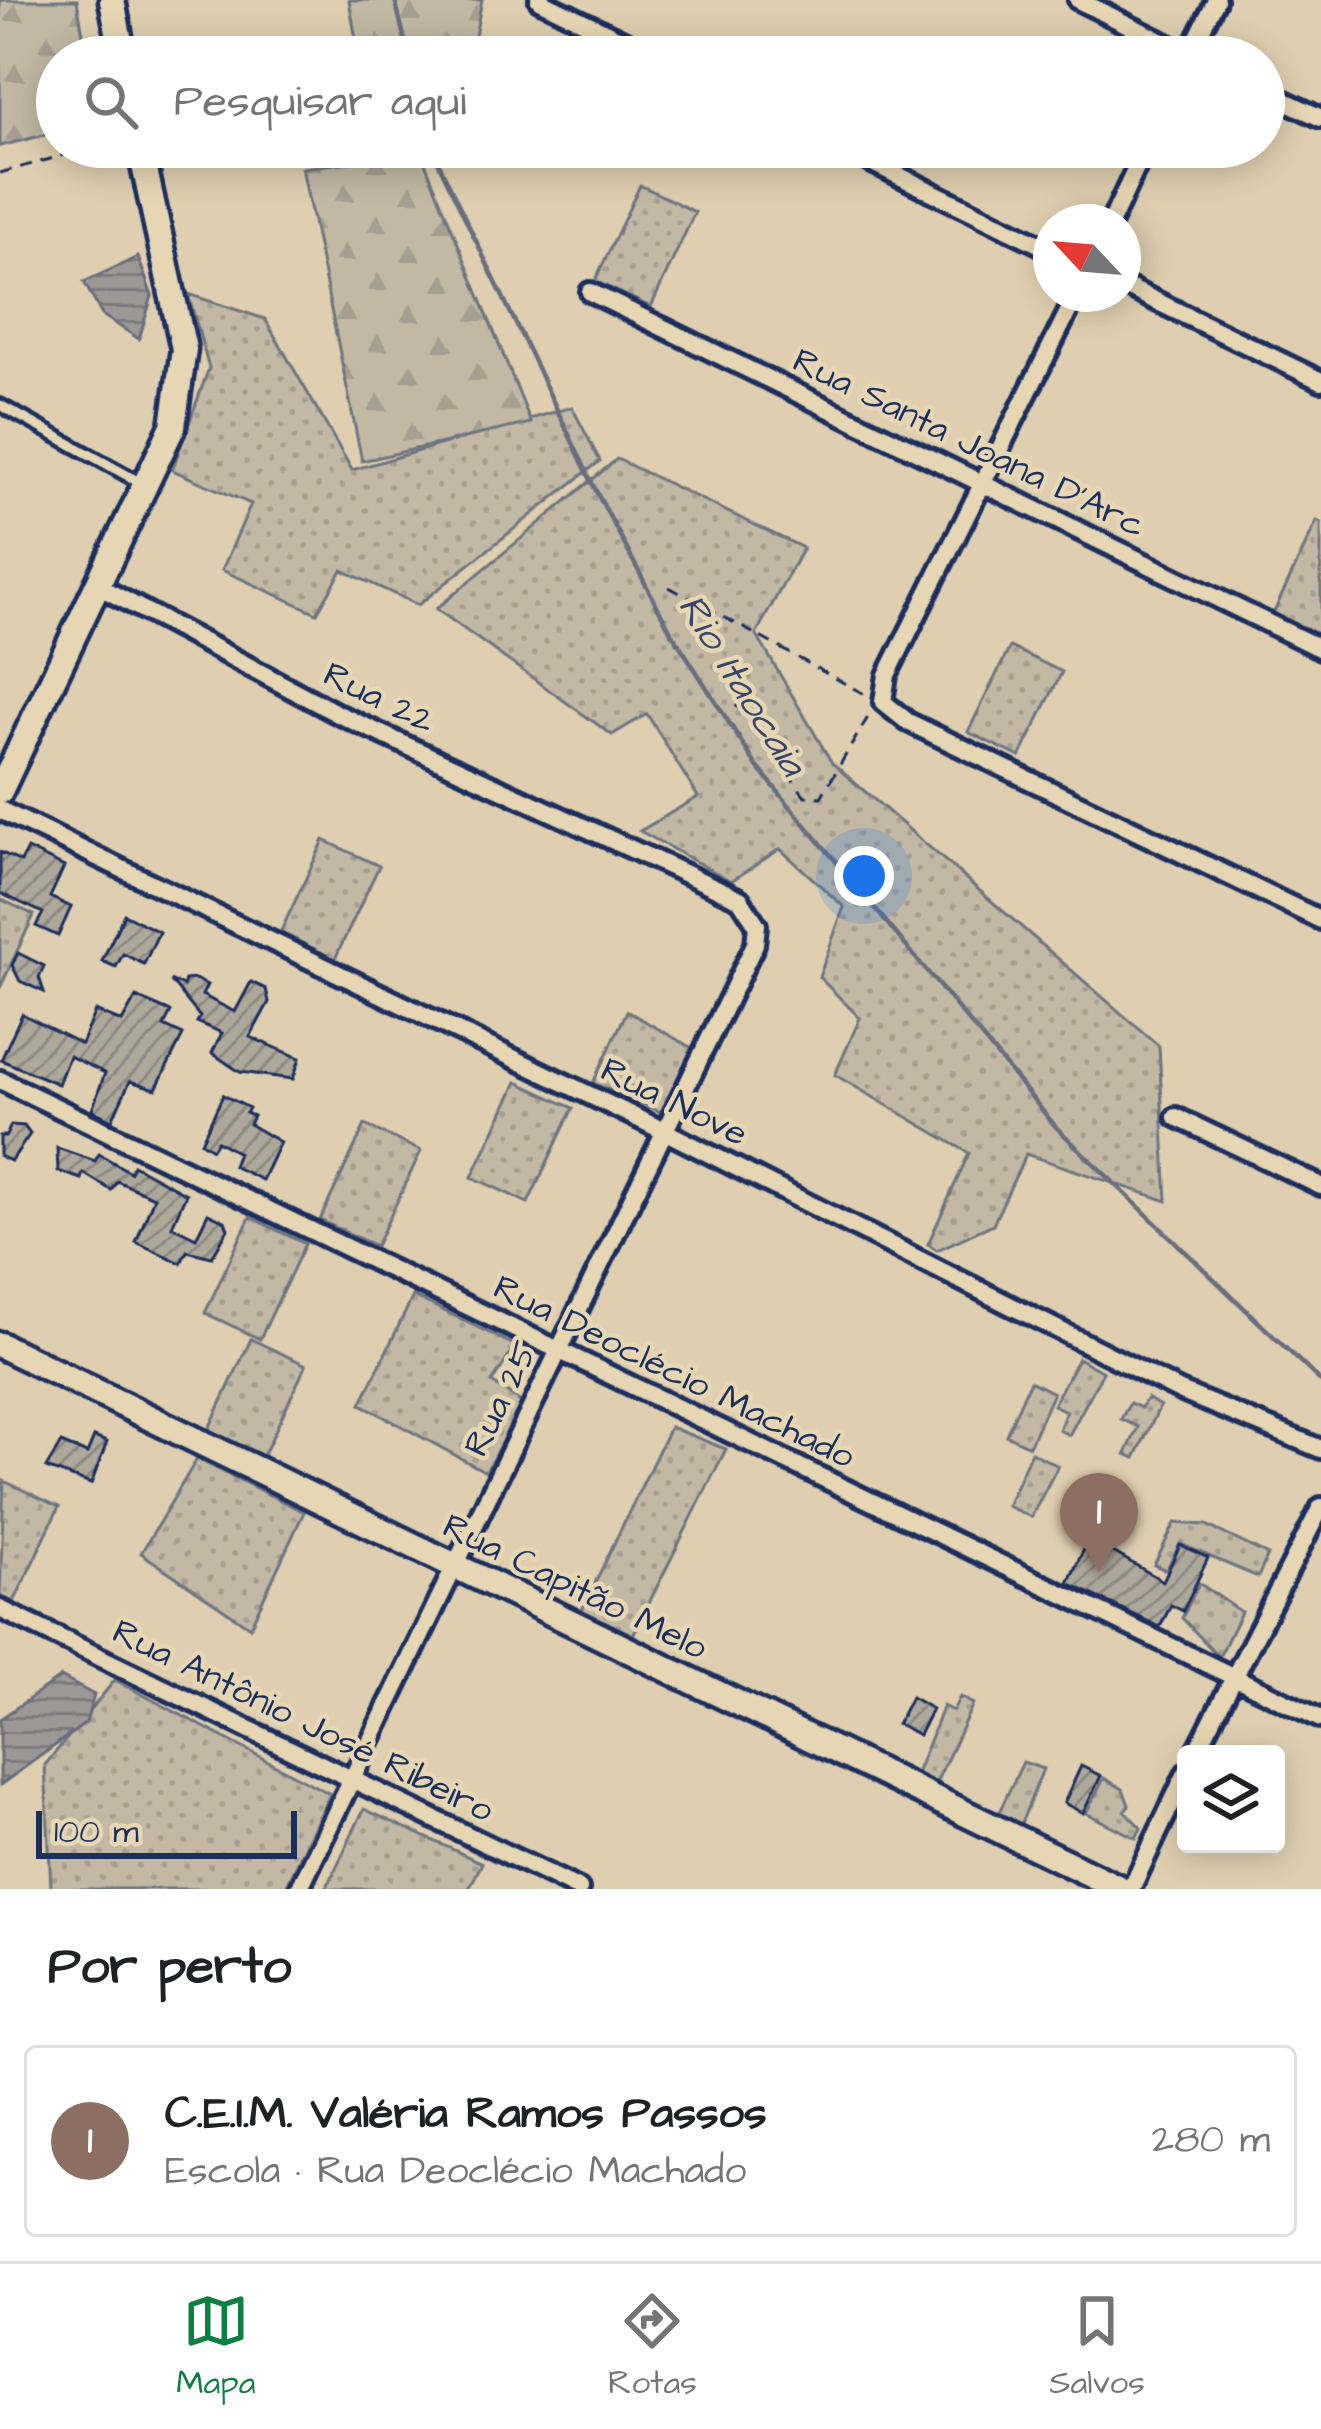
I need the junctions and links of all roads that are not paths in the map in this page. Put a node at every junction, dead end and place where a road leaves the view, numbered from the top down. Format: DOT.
graph roads {
  1 [pos="112,0"];
  2 [pos="539,0"];
  3 [pos="1078,0"];
  4 [pos="1216,0"];
  5 [pos="119,36"];
  6 [pos="613,36"];
  7 [pos="1150,36"];
  8 [pos="1199,36"];
  9 [pos="1285,101"];
  10 [pos="1321,118"];
  11 [pos="145,168"];
  12 [pos="883,168"];
  13 [pos="1136,168"];
  14 [pos="1119,204"];
  15 [pos="1033,241"];
  16 [pos="590,292"];
  17 [pos="1141,294"];
  18 [pos="1068,312"];
  19 [pos="1321,381"];
  20 [pos="0,405"];
  21 [pos="982,484"];
  22 [pos="146,486"];
  23 [pos="100,587"];
  24 [pos="1321,649"];
  25 [pos="0,791"];
  26 [pos="0,810"];
  27 [pos="1321,920"];
  28 [pos="0,1080"];
  29 [pos="1176,1117"];
  30 [pos="668,1132"];
  31 [pos="1321,1186"];
  32 [pos="0,1345"];
  33 [pos="559,1350"];
  34 [pos="1321,1450"];
  35 [pos="1321,1507"];
  36 [pos="454,1567"];
  37 [pos="0,1609"];
  38 [pos="1231,1679"];
  39 [pos="1321,1720"];
  40 [pos="1199,1745"];
  41 [pos="352,1777"];
  42 [pos="1177,1792"];
  43 [pos="299,1889"];
  44 [pos="579,1889"];
  45 [pos="1120,1889"];
  46 [pos="1131,1889"];
  1 -- 5 [label="main road"];
  2 -- 6 [label="street"];
  3 -- 7 [label="street"];
  4 -- 8 [label="street"];
  9 -- 10 [label="street"];
  11 -- 22 [label="main road"];
  12 -- 15 [label="street"];
  13 -- 14 [label="street"];
  16 -- 21 [label="street, Rua Santa Joana D'Arc"];
  17 -- 19 [label="street"];
  18 -- 21 [label="street"];
  20 -- 22 [label="lane"];
  21 -- 24 [label="street, Rua Santa Joana D'Arc"];
  21 -- 27 [label="street"];
  22 -- 23 [label="main road"];
  23 -- 25 [label="main road"];
  23 -- 30 [label="street, Rua 22"];
  26 -- 30 [label="street, Rua Nove"];
  28 -- 33 [label="street, Rua Deoclécio Machado"];
  29 -- 31 [label="street"];
  30 -- 33 [label="street, Rua 25"];
  30 -- 34 [label="street, Rua Nove"];
  32 -- 36 [label="main road, Rua Capitão Melo"];
  33 -- 36 [label="street, Rua 25"];
  33 -- 38 [label="street, Rua Deoclécio Machado"];
  35 -- 38 [label="street"];
  36 -- 41 [label="street, Rua 25"];
  36 -- 45 [label="main road, Rua Capitão Melo"];
  37 -- 41 [label="street, Rua Antônio José Ribeiro"];
  38 -- 39 [label="street, Rua Deoclécio Machado"];
  38 -- 40 [label="street"];
  41 -- 43 [label="street, Rua 25"];
  41 -- 44 [label="street, Rua Antônio José Ribeiro"];
  42 -- 46 [label="street"];
}
